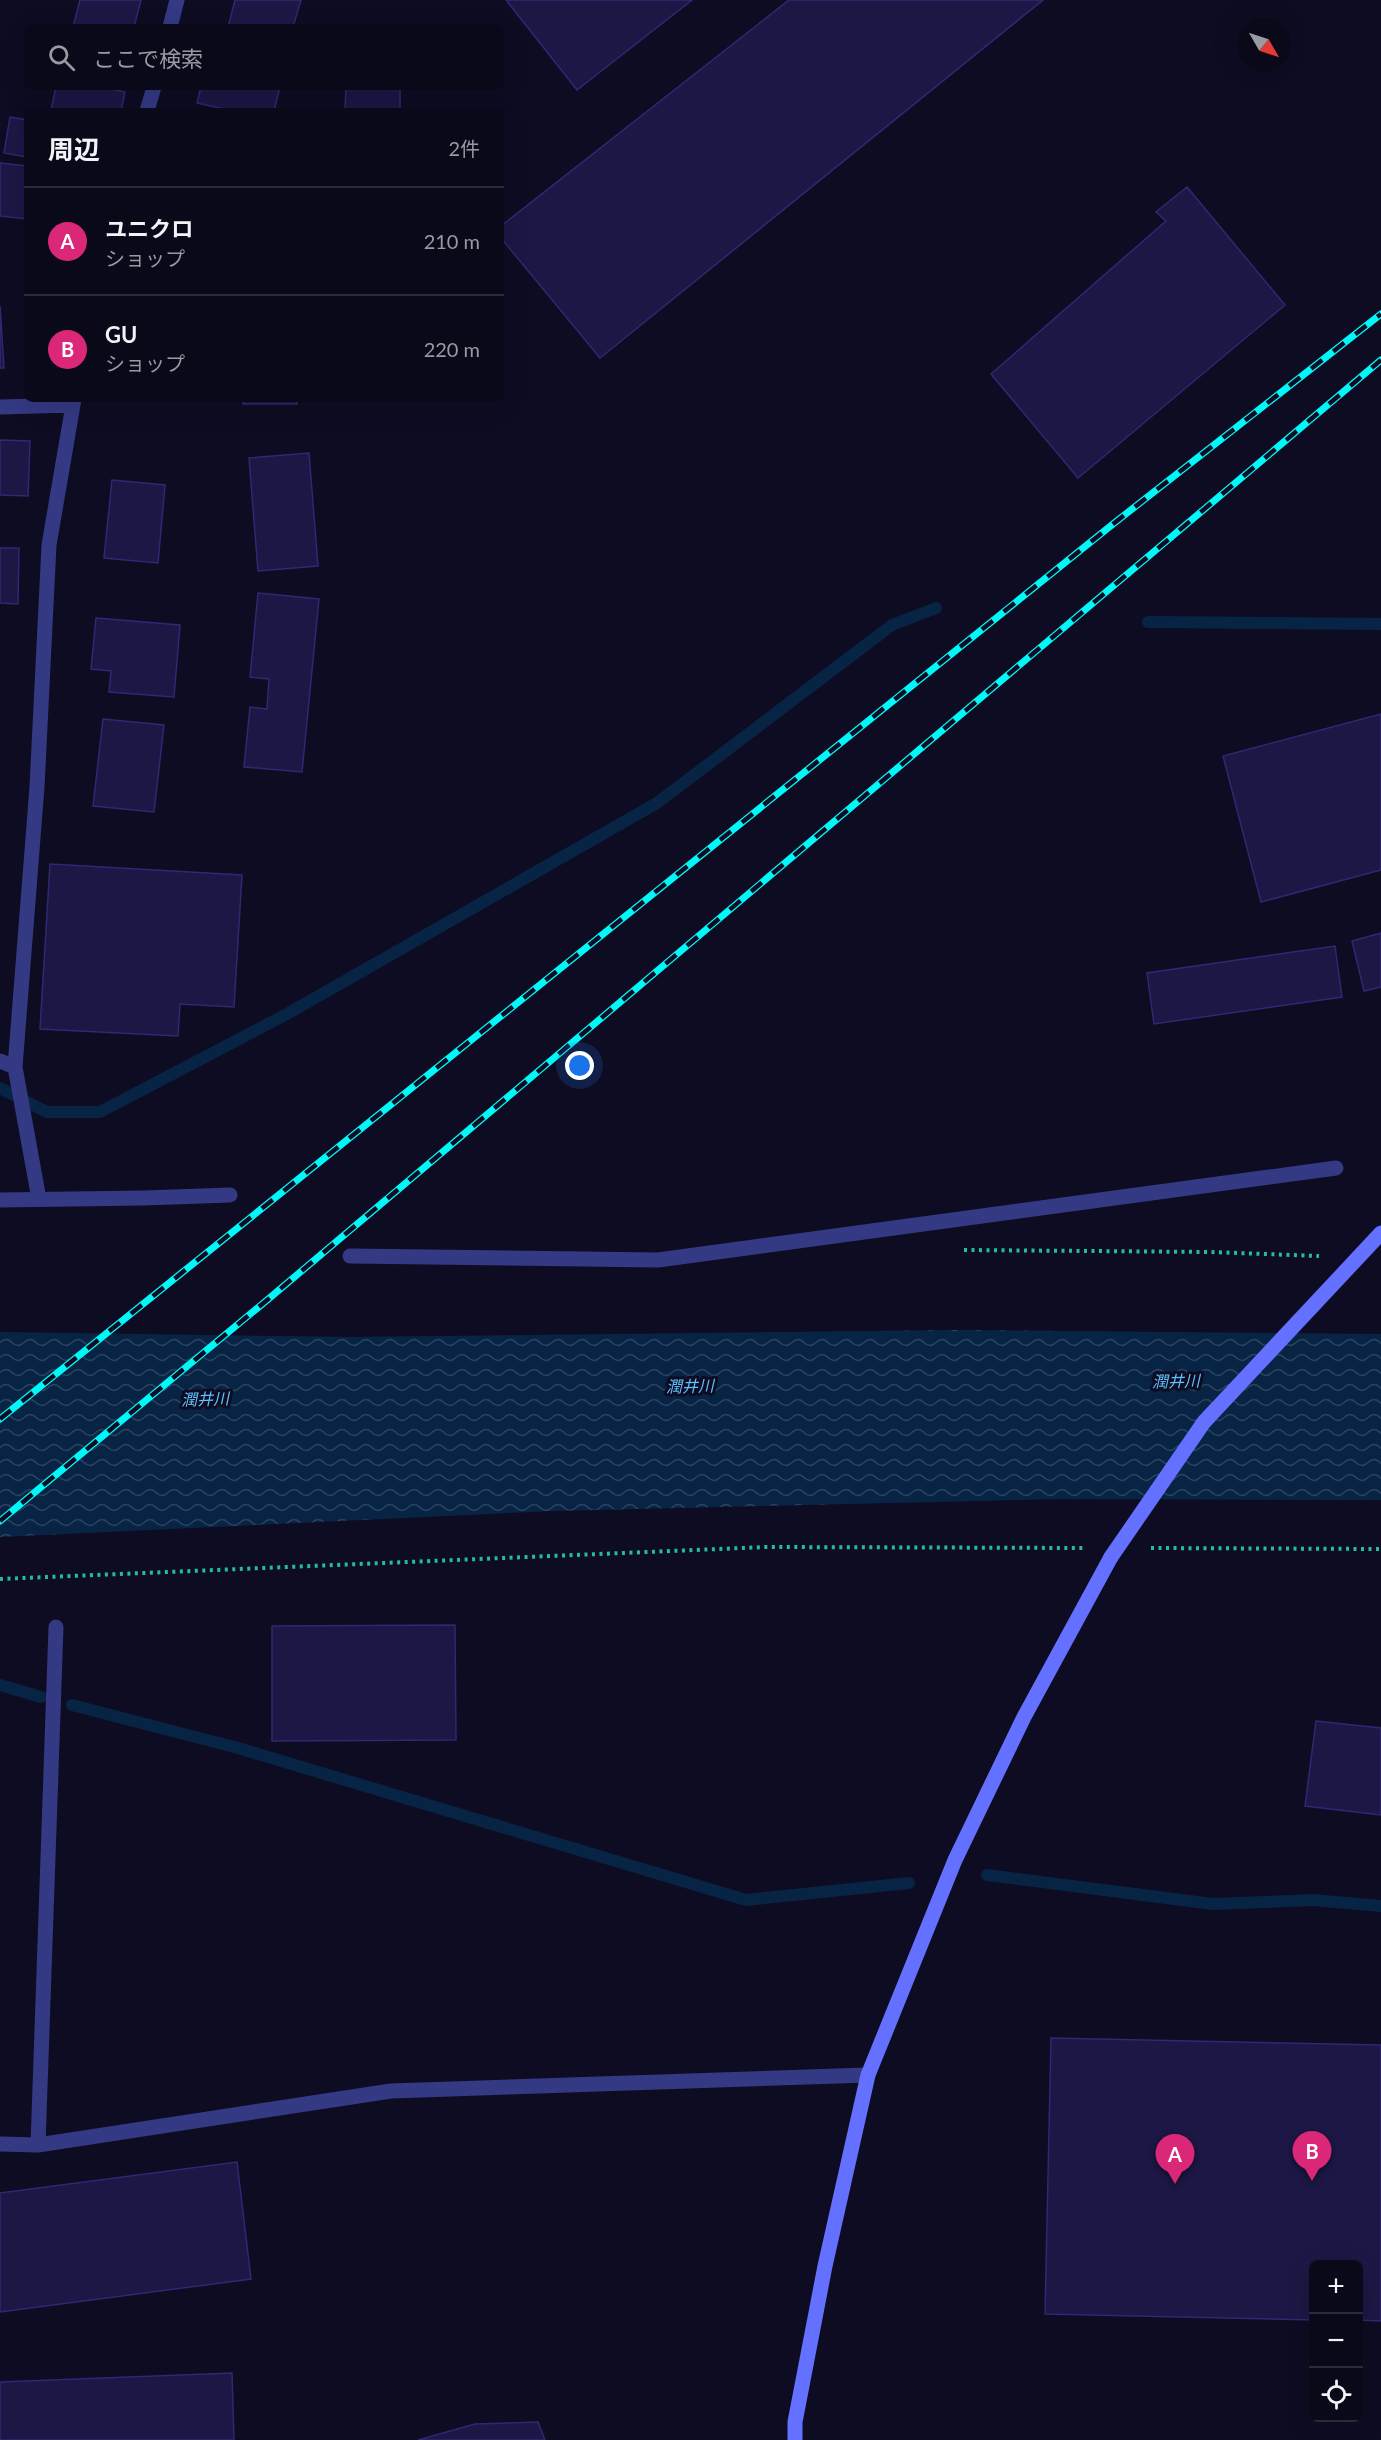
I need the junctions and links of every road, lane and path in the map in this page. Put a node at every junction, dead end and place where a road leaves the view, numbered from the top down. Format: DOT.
graph roads {
  1 [pos="177,0"];
  2 [pos="171,24"];
  3 [pos="153,90"];
  4 [pos="148,108"];
  5 [pos="74,402"];
  6 [pos="0,407"];
  7 [pos="0,1061"];
  8 [pos="16,1074"];
  9 [pos="1336,1168"];
  10 [pos="230,1195"];
  11 [pos="39,1198"];
  12 [pos="0,1200"];
  13 [pos="1381,1233"];
  14 [pos="963,1250"];
  15 [pos="350,1256"];
  16 [pos="1324,1256"];
  17 [pos="1085,1548"];
  18 [pos="1144,1548"];
  19 [pos="1381,1549"];
  20 [pos="0,1579"];
  21 [pos="56,1627"];
  22 [pos="868,2075"];
  23 [pos="0,2144"];
  24 [pos="38,2145"];
  25 [pos="795,2440"];
  1 -- 2 [label="street"];
  3 -- 4 [label="street"];
  5 -- 6 [label="street"];
  5 -- 8 [label="street"];
  7 -- 8 [label="street"];
  8 -- 11 [label="street"];
  9 -- 15 [label="street"];
  10 -- 11 [label="street"];
  11 -- 12 [label="street"];
  13 -- 22 [label="street, bridge"];
  14 -- 16 [label="path"];
  17 -- 20 [label="path"];
  18 -- 19 [label="path"];
  21 -- 24 [label="street"];
  22 -- 24 [label="street"];
  22 -- 25 [label="street"];
  23 -- 24 [label="street"];
}
